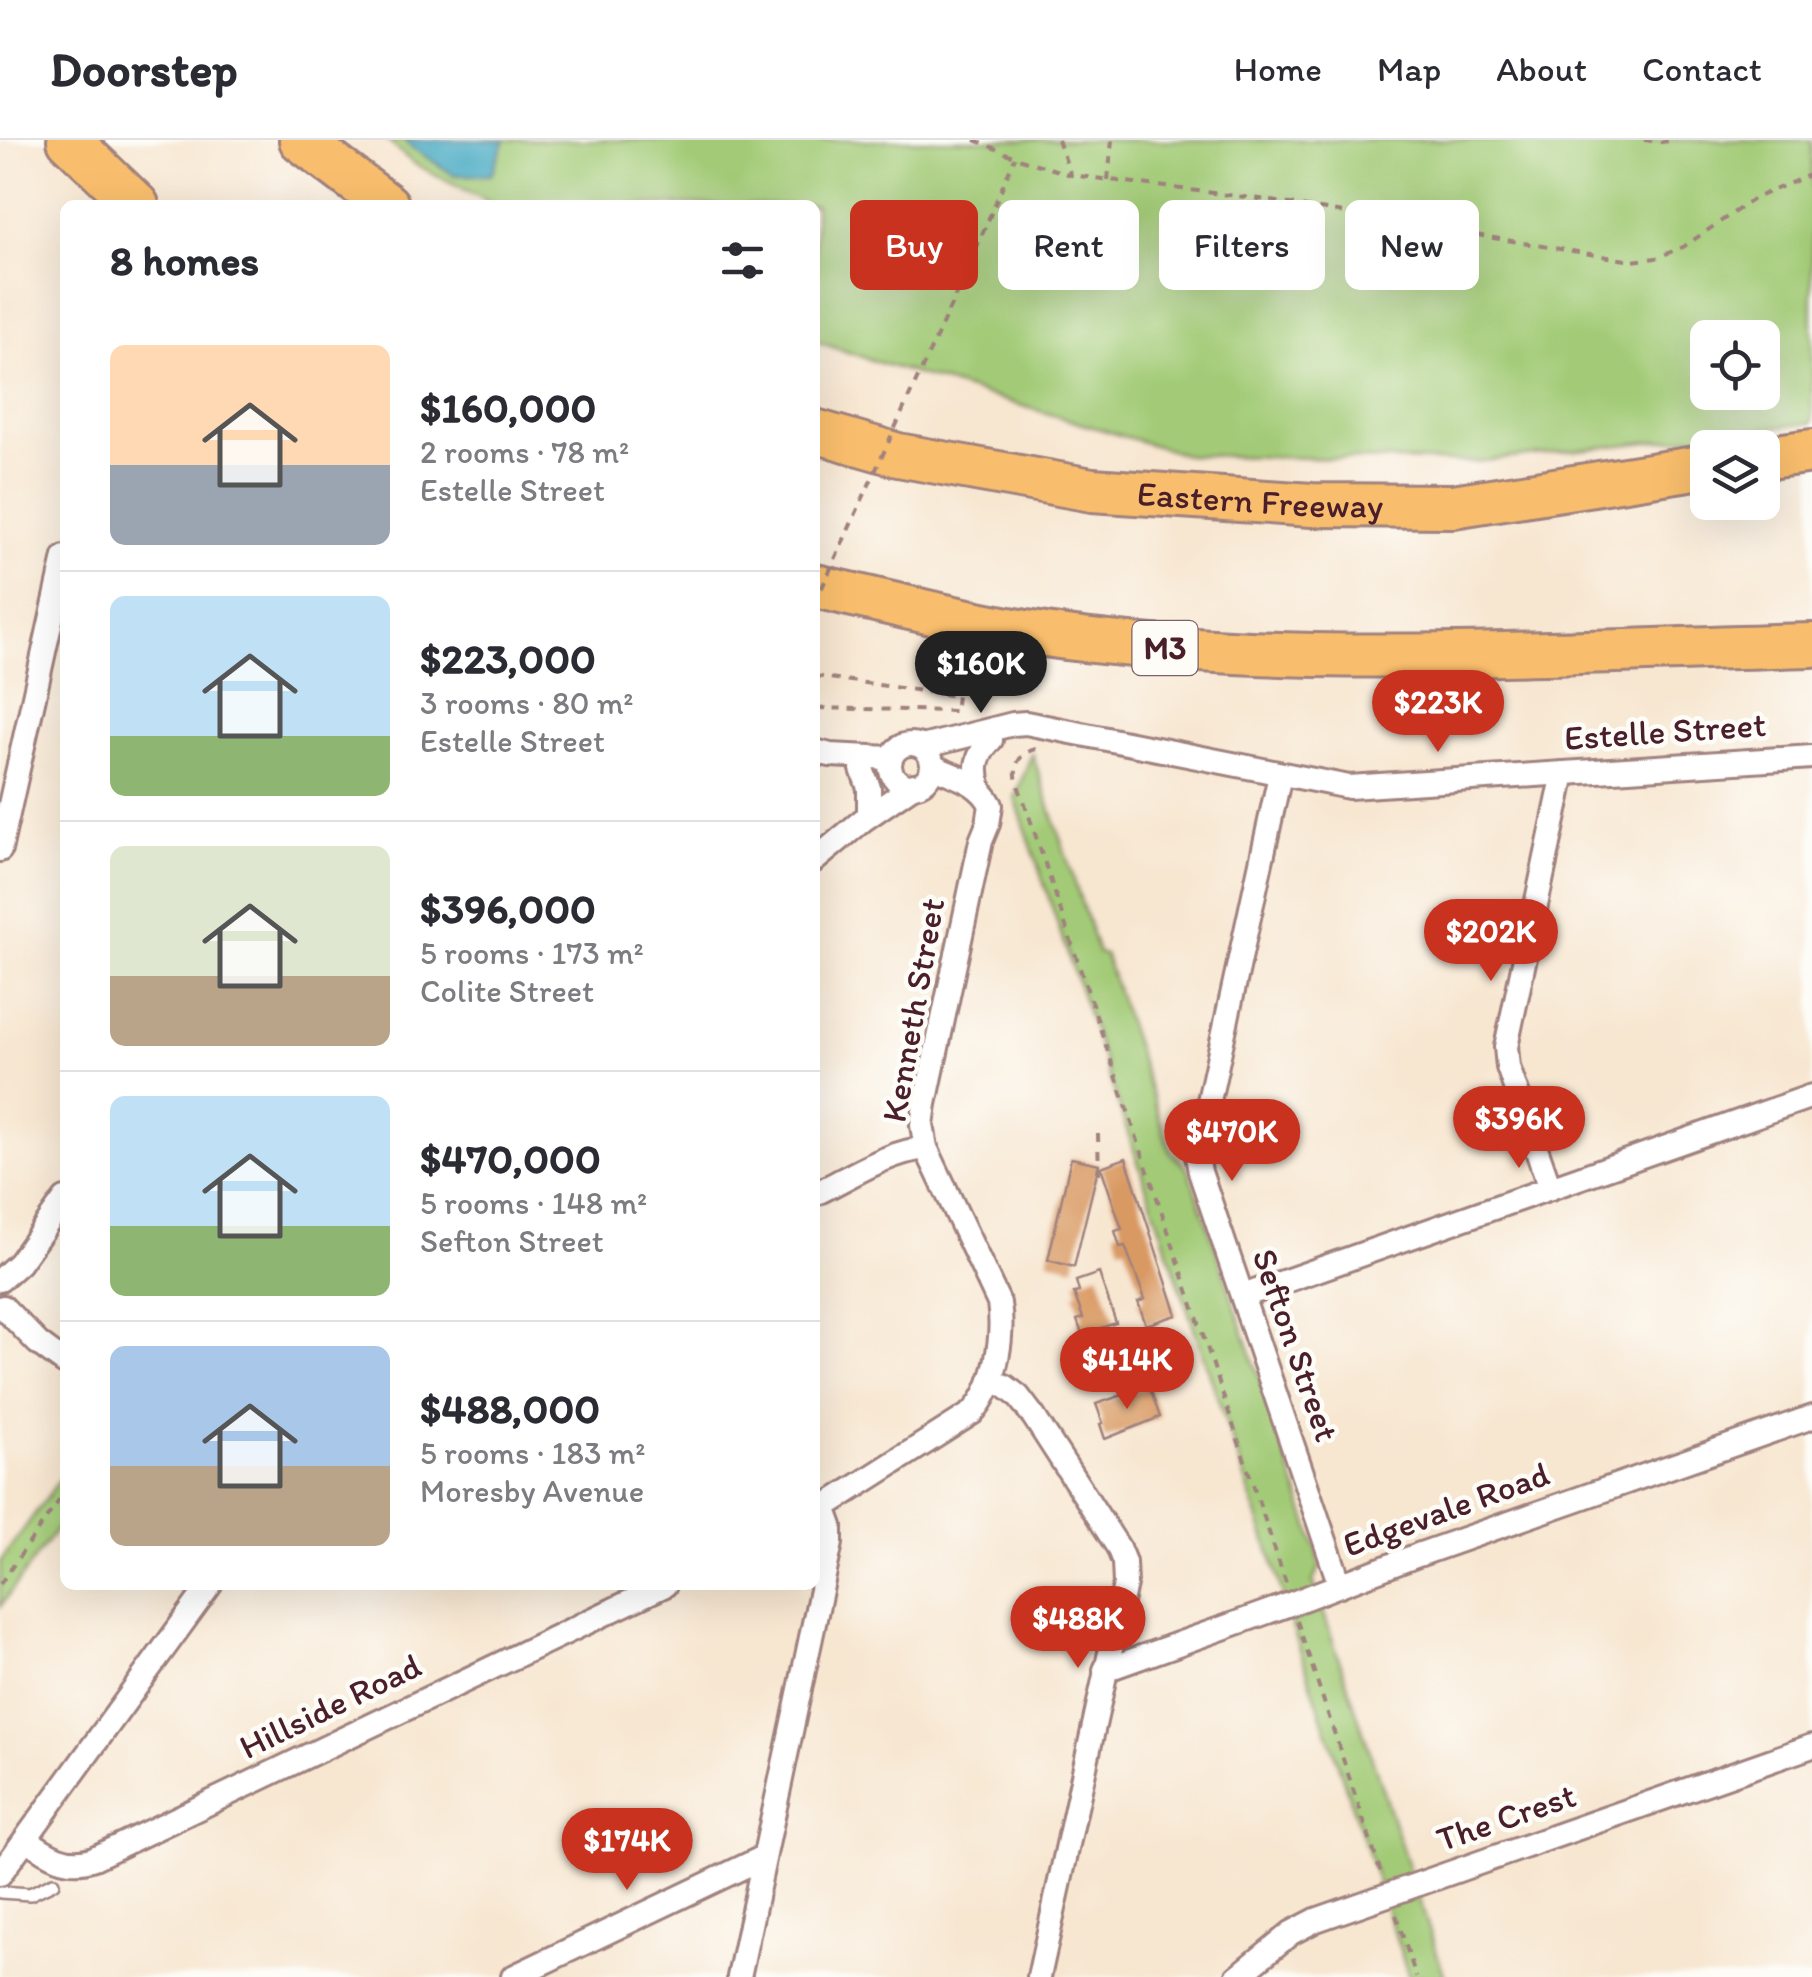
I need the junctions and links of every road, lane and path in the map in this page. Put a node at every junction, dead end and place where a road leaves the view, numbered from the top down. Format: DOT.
graph roads {
  1 [pos="70,140"];
  2 [pos="300,140"];
  3 [pos="975,140"];
  4 [pos="1058,140"];
  5 [pos="1112,140"];
  6 [pos="1644,140"];
  7 [pos="1676,140"];
  8 [pos="1015,158"];
  9 [pos="1071,174"];
  10 [pos="1812,174"];
  11 [pos="1108,180"];
  12 [pos="132,200"];
  13 [pos="380,200"];
  14 [pos="820,432"];
  15 [pos="1812,451"];
  16 [pos="1780,455"];
  17 [pos="1690,469"];
  18 [pos="60,580"];
  19 [pos="820,587"];
  20 [pos="820,592"];
  21 [pos="1812,645"];
  22 [pos="820,677"];
  23 [pos="820,708"];
  24 [pos="1049,727"];
  25 [pos="991,740"];
  26 [pos="1038,748"];
  27 [pos="823,753"];
  28 [pos="1812,756"];
  29 [pos="862,768"];
  30 [pos="912,769"];
  31 [pos="1564,773"];
  32 [pos="1280,775"];
  33 [pos="980,788"];
  34 [pos="866,816"];
  35 [pos="981,841"];
  36 [pos="0,850"];
  37 [pos="820,856"];
  38 [pos="1812,1096"];
  39 [pos="1098,1134"];
  40 [pos="926,1148"];
  41 [pos="1099,1179"];
  42 [pos="1550,1188"];
  43 [pos="820,1192"];
  44 [pos="60,1206"];
  45 [pos="1242,1296"];
  46 [pos="1,1304"];
  47 [pos="60,1359"];
  48 [pos="992,1382"];
  49 [pos="1812,1417"];
  50 [pos="60,1499"];
  51 [pos="820,1509"];
  52 [pos="0,1584"];
  53 [pos="1340,1585"];
  54 [pos="206,1590"];
  55 [pos="655,1590"];
  56 [pos="1290,1604"];
  57 [pos="1105,1670"];
  58 [pos="1812,1746"];
  59 [pos="26,1839"];
  60 [pos="764,1857"];
  61 [pos="0,1874"];
  62 [pos="53,1883"];
  63 [pos="0,1892"];
  64 [pos="1389,1895"];
  65 [pos="512,1977"];
  66 [pos="739,1977"];
  67 [pos="1040,1977"];
  68 [pos="1237,1977"];
  69 [pos="1416,1977"];
  1 -- 12 [label="highway"];
  2 -- 13 [label="highway"];
  3 -- 8 [label="path"];
  4 -- 9 [label="path"];
  5 -- 11 [label="path"];
  6 -- 7 [label="path"];
  8 -- 9 [label="path"];
  8 -- 20 [label="path, bridge"];
  9 -- 11 [label="path"];
  10 -- 11 [label="path"];
  14 -- 17 [label="highway, Eastern Freeway"];
  15 -- 16 [label="highway"];
  18 -- 36 [label="street"];
  19 -- 21 [label="highway, M3"];
  22 -- 23 [label="path"];
  24 -- 25 [label="street, Estelle Street"];
  24 -- 30 [label="street, Estelle Street"];
  24 -- 32 [label="street, Estelle Street"];
  25 -- 30 [label="street, Estelle Street"];
  25 -- 33 [label="street"];
  26 -- 56 [label="path"];
  27 -- 29 [label="street, Estelle Street"];
  27 -- 30 [label="street, Estelle Street"];
  28 -- 31 [label="street, Estelle Street"];
  29 -- 30 [label="street, Estelle Street"];
  29 -- 34 [label="street"];
  30 -- 33 [label="street"];
  30 -- 34 [label="street"];
  30 -- 35 [label="street, Kenneth Street"];
  31 -- 32 [label="street, Estelle Street"];
  31 -- 42 [label="street"];
  32 -- 45 [label="street, Sefton Street"];
  33 -- 35 [label="street, Kenneth Street"];
  34 -- 37 [label="street"];
  35 -- 40 [label="street, Kenneth Street"];
  38 -- 42 [label="street"];
  39 -- 41 [label="path"];
  40 -- 43 [label="street"];
  40 -- 48 [label="street, Kenneth Street"];
  42 -- 45 [label="street"];
  44 -- 46 [label="street"];
  45 -- 53 [label="street, Sefton Street"];
  46 -- 47 [label="street"];
  48 -- 51 [label="street, Kenneth Street"];
  48 -- 57 [label="street"];
  49 -- 53 [label="street, Edgevale Road"];
  50 -- 52 [label="path"];
  51 -- 60 [label="street, Kenneth Street"];
  53 -- 56 [label="street, Edgevale Road"];
  54 -- 59 [label="street"];
  55 -- 59 [label="street, Hillside Road"];
  56 -- 57 [label="street, Edgevale Road"];
  56 -- 64 [label="path"];
  57 -- 67 [label="street"];
  58 -- 64 [label="street, The Crest"];
  59 -- 61 [label="street"];
  60 -- 65 [label="street"];
  60 -- 66 [label="street, Kenneth Street"];
  62 -- 63 [label="lane"];
  64 -- 68 [label="street, The Crest"];
  64 -- 69 [label="path"];
}
